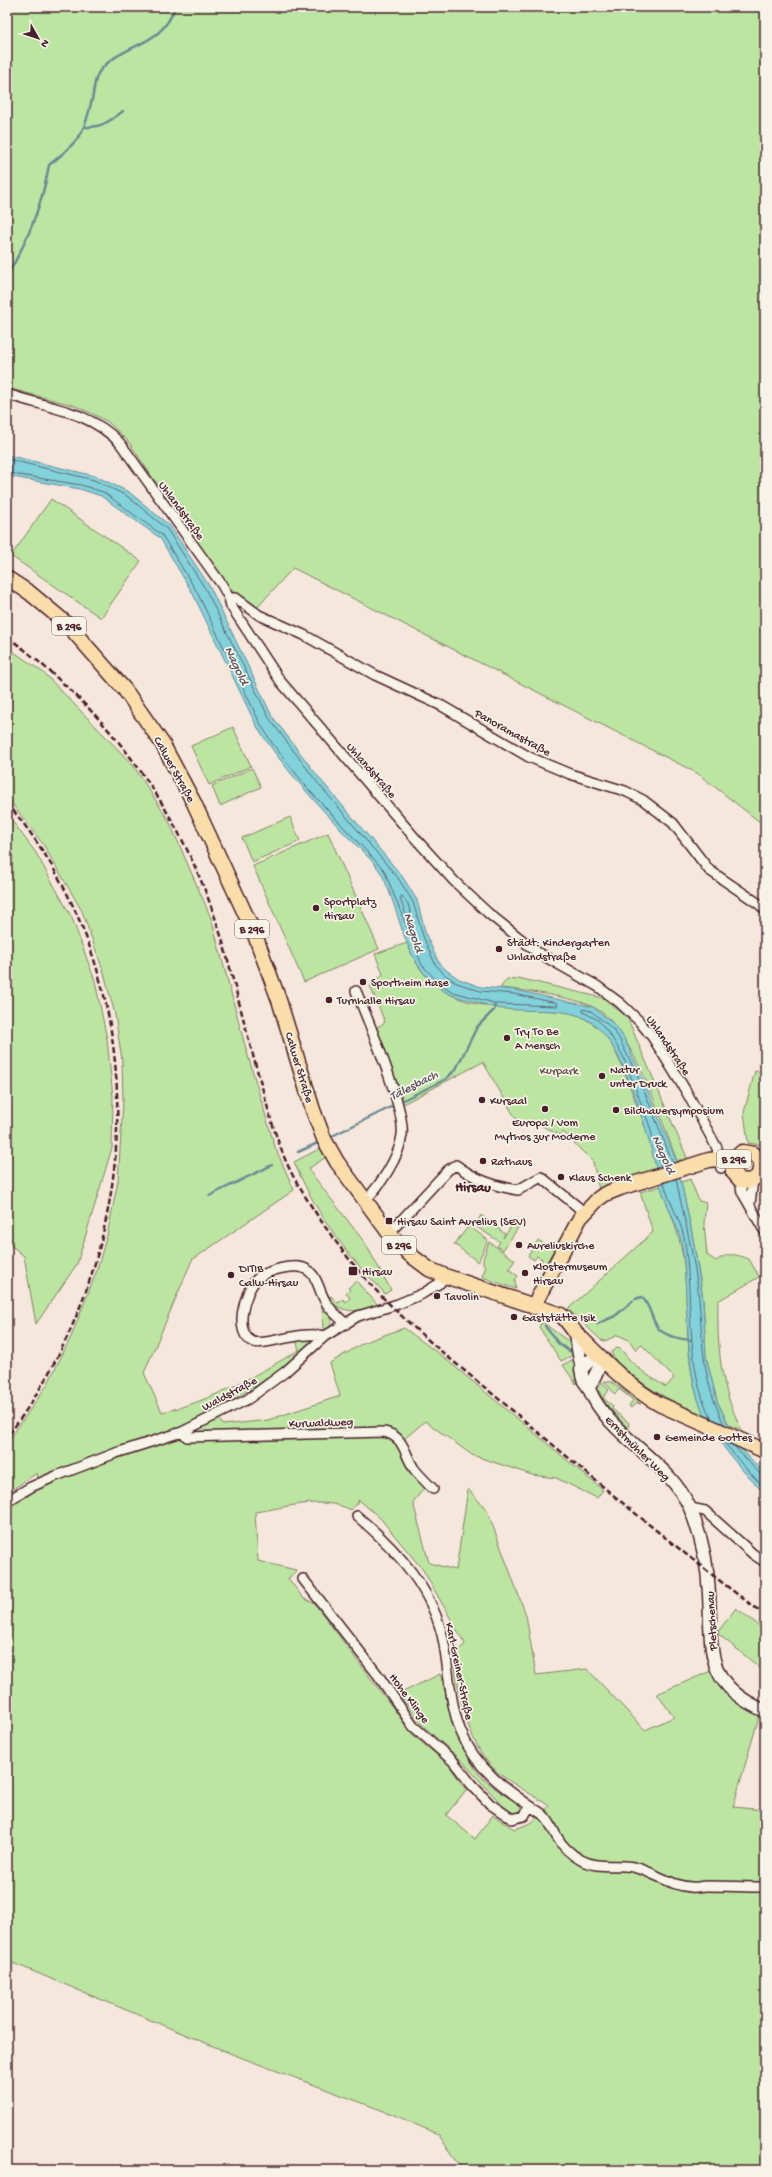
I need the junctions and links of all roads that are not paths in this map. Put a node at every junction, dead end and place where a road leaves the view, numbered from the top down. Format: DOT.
graph roads {
  1 [pos="7,394"];
  2 [pos="7,578"];
  3 [pos="230,598"];
  4 [pos="765,910"];
  5 [pos="356,991"];
  6 [pos="746,1169"];
  7 [pos="366,1201"];
  8 [pos="750,1206"];
  9 [pos="584,1212"];
  10 [pos="395,1227"];
  11 [pos="765,1232"];
  12 [pos="444,1276"];
  13 [pos="544,1286"];
  14 [pos="533,1307"];
  15 [pos="561,1315"];
  16 [pos="346,1324"];
  17 [pos="576,1334"];
  18 [pos="325,1336"];
  19 [pos="599,1357"];
  20 [pos="582,1370"];
  21 [pos="589,1388"];
  22 [pos="182,1432"];
  23 [pos="765,1452"];
  24 [pos="433,1489"];
  25 [pos="7,1501"];
  26 [pos="690,1508"];
  27 [pos="357,1516"];
  28 [pos="765,1562"];
  29 [pos="303,1579"];
  30 [pos="765,1712"];
  31 [pos="530,1806"];
  32 [pos="765,1887"];
  1 -- 3 [label="street, Uhlandstraße"];
  2 -- 7 [label="main road, Calwer Straße / B 296"];
  3 -- 4 [label="street, Panoramastraße"];
  3 -- 6 [label="street, Uhlandstraße"];
  5 -- 7 [label="street"];
  6 -- 6 [label="main road, B 296"];
  6 -- 8 [label="street"];
  6 -- 8 [label="street, Uhlandstraße"];
  6 -- 9 [label="main road, B 296"];
  7 -- 12 [label="main road, Calwer Straße / B 296"];
  8 -- 11 [label="street, Uhlandstraße"];
  9 -- 10 [label="street"];
  9 -- 13 [label="main road, B 296"];
  12 -- 14 [label="main road, Calwer Straße / B 296"];
  12 -- 16 [label="street, Waldstraße"];
  13 -- 14 [label="main road, B 296"];
  13 -- 15 [label="main road"];
  14 -- 15 [label="main road"];
  14 -- 17 [label="main road"];
  15 -- 17 [label="main road"];
  16 -- 18 [label="street, Waldstraße"];
  16 -- 18 [label="street"];
  17 -- 19 [label="main road"];
  17 -- 20 [label="main road, Ernstmühler Weg"];
  18 -- 22 [label="street, Waldstraße"];
  19 -- 20 [label="main road"];
  19 -- 21 [label="main road"];
  19 -- 23 [label="main road"];
  20 -- 21 [label="main road, Ernstmühler Weg"];
  21 -- 26 [label="main road, Ernstmühler Weg"];
  22 -- 24 [label="street, Kurwaldweg"];
  22 -- 25 [label="street, Waldstraße"];
  26 -- 28 [label="street"];
  26 -- 30 [label="main road, Pletschenau"];
  27 -- 31 [label="street, Karl-Greiner-Straße"];
  29 -- 31 [label="street, Hohe Klinge"];
  31 -- 32 [label="street, Karl-Greiner-Straße"];
}
